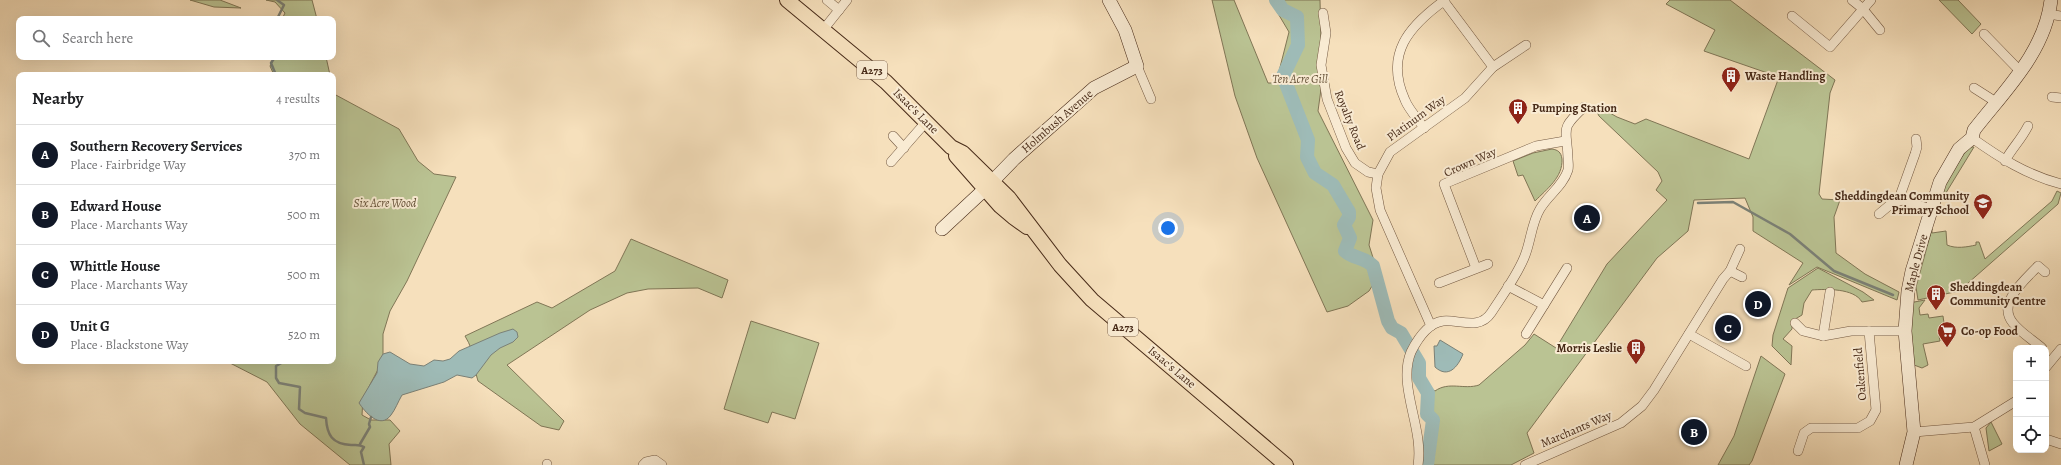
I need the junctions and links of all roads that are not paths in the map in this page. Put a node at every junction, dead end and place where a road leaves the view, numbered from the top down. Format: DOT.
graph roads {
  1 [pos="787,0"];
  2 [pos="827,0"];
  3 [pos="847,0"];
  4 [pos="1109,0"];
  5 [pos="1444,0"];
  6 [pos="1852,0"];
  7 [pos="1871,0"];
  8 [pos="2051,0"];
  9 [pos="1862,8"];
  10 [pos="839,10"];
  11 [pos="1323,13"];
  12 [pos="2055,15"];
  13 [pos="1792,16"];
  14 [pos="823,30"];
  15 [pos="1880,30"];
  16 [pos="1984,34"];
  17 [pos="1526,45"];
  18 [pos="1137,66"];
  19 [pos="1493,67"];
  20 [pos="2020,72"];
  21 [pos="1974,88"];
  22 [pos="1151,99"];
  23 [pos="1996,102"];
  24 [pos="1584,107"];
  25 [pos="926,122"];
  26 [pos="2028,126"];
  27 [pos="1424,128"];
  28 [pos="893,136"];
  29 [pos="1972,138"];
  30 [pos="1916,139"];
  31 [pos="1565,141"];
  32 [pos="904,148"];
  33 [pos="2004,161"];
  34 [pos="891,162"];
  35 [pos="1378,174"];
  36 [pos="2061,184"];
  37 [pos="989,185"];
  38 [pos="1902,200"];
  39 [pos="1931,209"];
  40 [pos="1879,214"];
  41 [pos="942,229"];
  42 [pos="1740,249"];
  43 [pos="1488,264"];
  44 [pos="1476,268"];
  45 [pos="1567,268"];
  46 [pos="1730,271"];
  47 [pos="2045,272"];
  48 [pos="1742,277"];
  49 [pos="1439,283"];
  50 [pos="1508,286"];
  51 [pos="1830,292"];
  52 [pos="1544,305"];
  53 [pos="1795,322"];
  54 [pos="1431,326"];
  55 [pos="1869,331"];
  56 [pos="1905,331"];
  57 [pos="1526,334"];
  58 [pos="1689,334"];
  59 [pos="1823,336"];
  60 [pos="2039,345"];
  61 [pos="2061,349"];
  62 [pos="2049,354"];
  63 [pos="2053,358"];
  64 [pos="2049,363"];
  65 [pos="1746,366"];
  66 [pos="2013,405"];
  67 [pos="1974,427"];
  68 [pos="1914,432"];
  69 [pos="2049,440"];
  70 [pos="2061,444"];
  71 [pos="1798,451"];
  72 [pos="643,465"];
  73 [pos="662,465"];
  74 [pos="1286,465"];
  75 [pos="1418,465"];
  76 [pos="1525,465"];
  77 [pos="1906,465"];
  78 [pos="1985,465"];
  1 -- 14 [label="main road, Isaac's Lane / A273"];
  2 -- 10 [label="street"];
  3 -- 10 [label="street"];
  4 -- 18 [label="street"];
  5 -- 19 [label="street"];
  5 -- 27 [label="street"];
  6 -- 9 [label="street"];
  7 -- 9 [label="street"];
  8 -- 12 [label="street, Maple Drive"];
  9 -- 13 [label="street"];
  9 -- 15 [label="street"];
  10 -- 14 [label="street"];
  11 -- 35 [label="street, Royalty Road"];
  12 -- 20 [label="street, Maple Drive"];
  14 -- 25 [label="main road, Isaac's Lane / A273"];
  16 -- 20 [label="street"];
  17 -- 19 [label="street, Platinum Way"];
  18 -- 22 [label="street"];
  18 -- 37 [label="street, Holmbush Avenue"];
  19 -- 27 [label="street, Platinum Way"];
  20 -- 23 [label="street, Maple Drive"];
  21 -- 23 [label="street"];
  23 -- 29 [label="street, Maple Drive"];
  24 -- 31 [label="street"];
  25 -- 32 [label="street"];
  25 -- 37 [label="main road, Isaac's Lane / A273"];
  26 -- 33 [label="street"];
  27 -- 35 [label="street, Platinum Way"];
  28 -- 32 [label="street"];
  29 -- 33 [label="street"];
  29 -- 39 [label="street, Maple Drive"];
  30 -- 38 [label="street"];
  31 -- 44 [label="street, Crown Way"];
  31 -- 50 [label="street"];
  32 -- 34 [label="street"];
  33 -- 36 [label="street"];
  35 -- 54 [label="street, Platinum Way"];
  37 -- 41 [label="street, Holmbush Avenue"];
  37 -- 74 [label="main road, Isaac's Lane / A273"];
  38 -- 39 [label="street"];
  38 -- 40 [label="street"];
  39 -- 56 [label="street, Maple Drive"];
  42 -- 46 [label="street, Marchants Way"];
  43 -- 44 [label="street"];
  44 -- 49 [label="street"];
  45 -- 52 [label="street"];
  46 -- 48 [label="street"];
  46 -- 58 [label="street, Marchants Way"];
  47 -- 60 [label="street"];
  50 -- 52 [label="street"];
  50 -- 54 [label="street"];
  51 -- 59 [label="street"];
  52 -- 57 [label="street"];
  53 -- 59 [label="street"];
  54 -- 75 [label="street"];
  55 -- 56 [label="street"];
  55 -- 59 [label="street"];
  55 -- 71 [label="street, Oakenfield"];
  56 -- 68 [label="street, Maple Drive"];
  58 -- 65 [label="street"];
  58 -- 76 [label="street, Marchants Way"];
  61 -- 63 [label="street"];
  62 -- 63 [label="street"];
  63 -- 64 [label="street"];
  66 -- 67 [label="street"];
  67 -- 68 [label="street"];
  67 -- 78 [label="street"];
  68 -- 77 [label="street, Maple Drive"];
  69 -- 70 [label="street"];
  72 -- 73 [label="street"];
}
